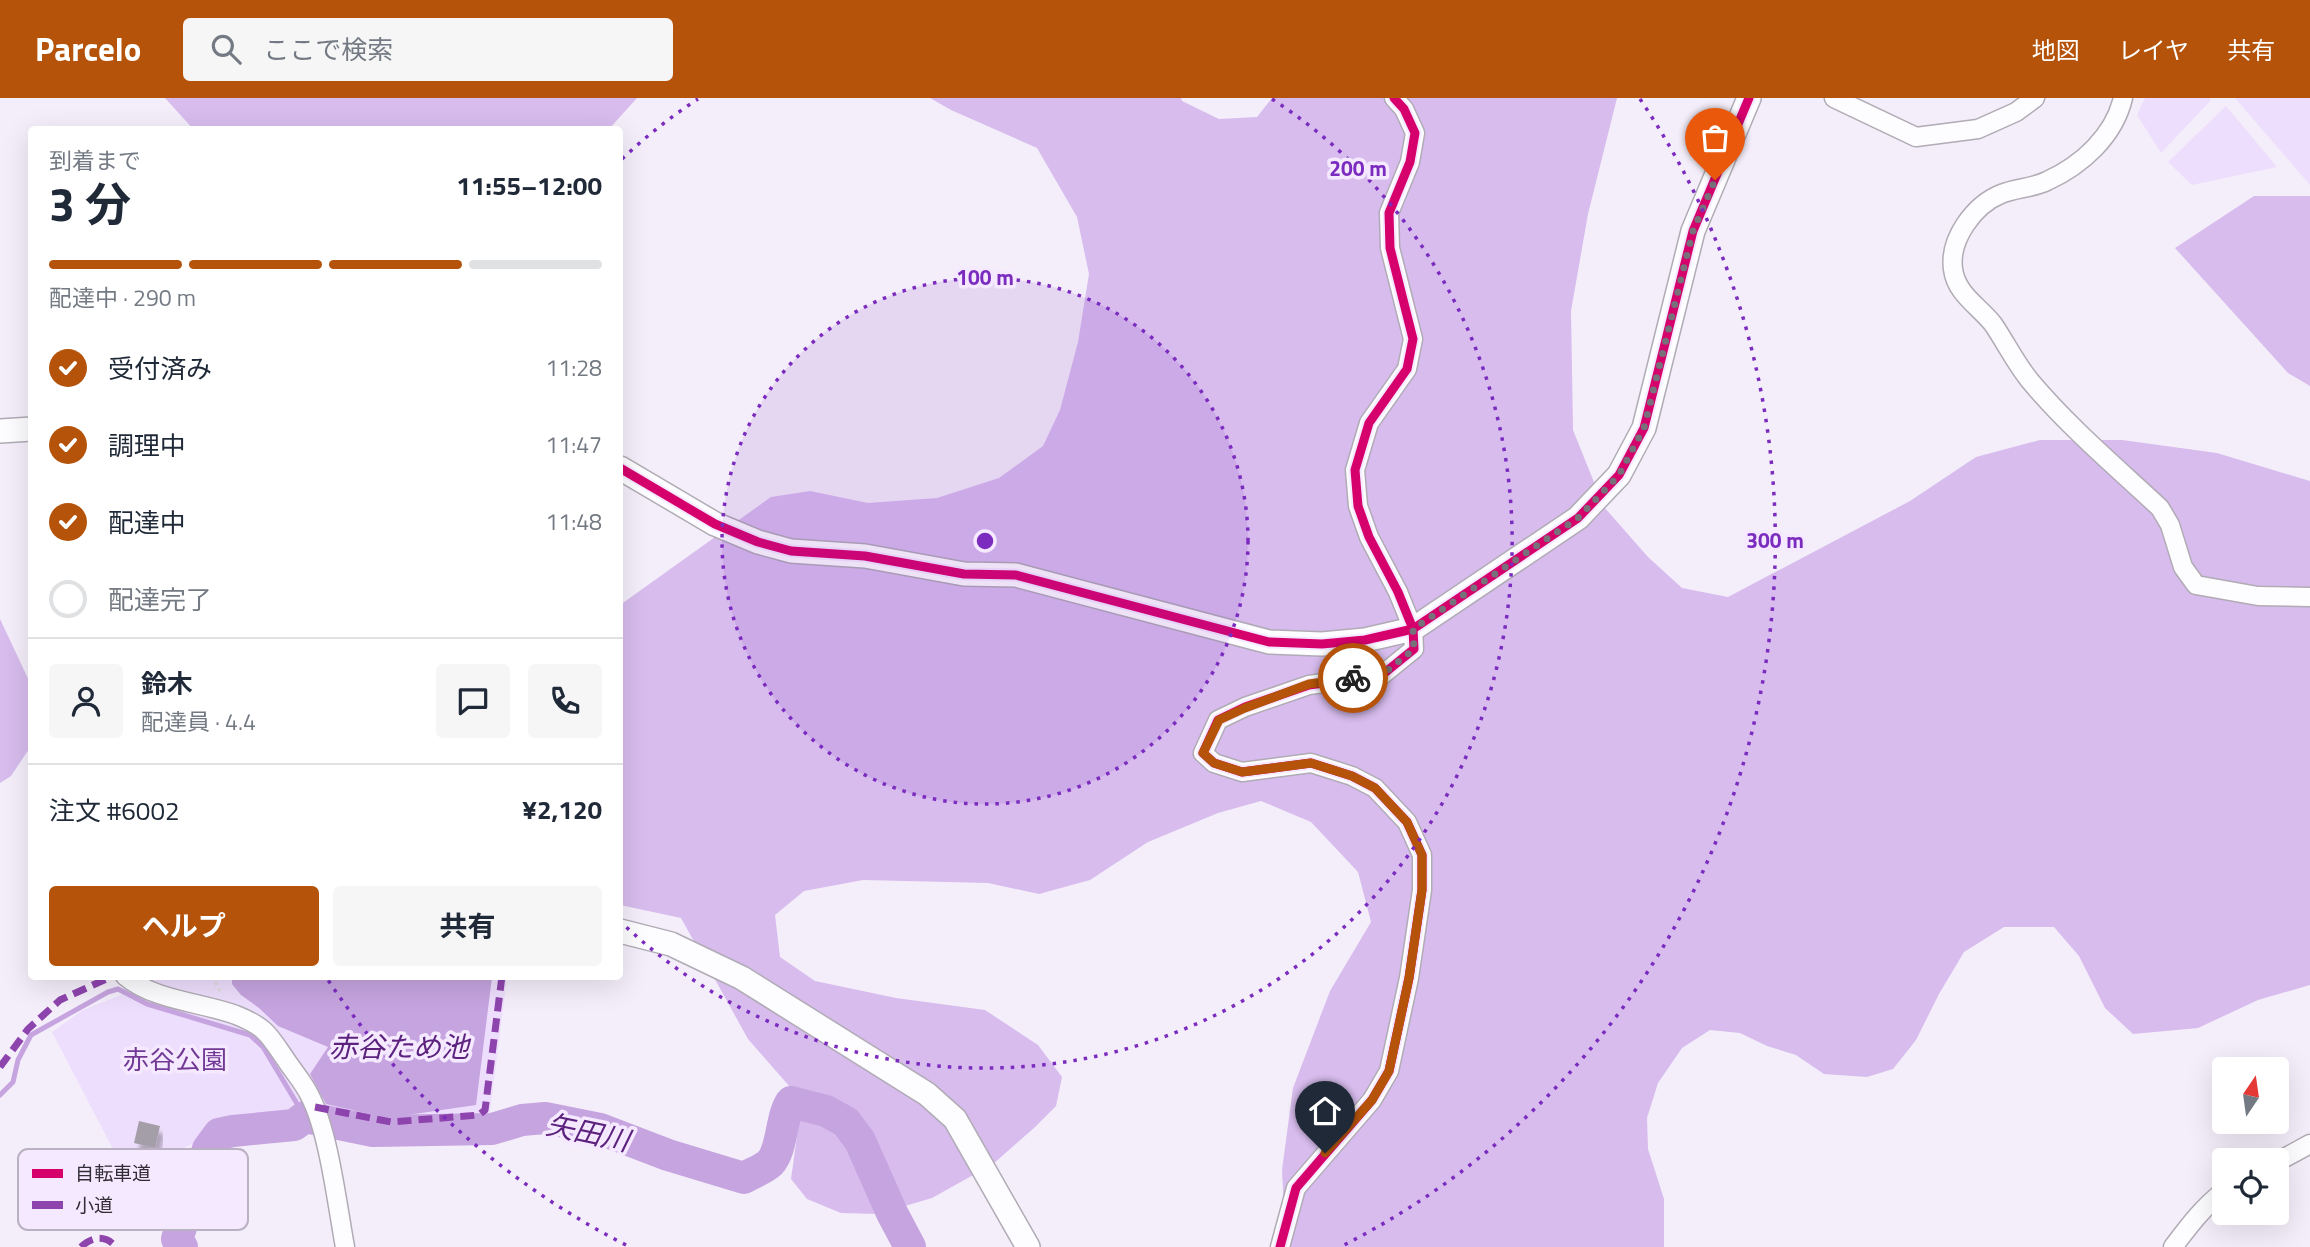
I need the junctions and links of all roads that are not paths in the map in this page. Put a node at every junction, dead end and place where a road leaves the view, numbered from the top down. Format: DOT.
graph roads {
  1 [pos="1394,98"];
  2 [pos="1749,98"];
  3 [pos="1834,98"];
  4 [pos="2035,98"];
  5 [pos="2123,98"];
  6 [pos="28,429"];
  7 [pos="0,432"];
  8 [pos="623,470"];
  9 [pos="2310,597"];
  10 [pos="1413,629"];
  11 [pos="623,933"];
  12 [pos="130,980"];
  13 [pos="2310,1144"];
  14 [pos="2289,1155"];
  15 [pos="2212,1200"];
  16 [pos="345,1247"];
  17 [pos="1028,1247"];
  18 [pos="1280,1247"];
  19 [pos="2173,1247"];
  1 -- 10 [label="street"];
  2 -- 10 [label="street"];
  3 -- 4 [label="street"];
  5 -- 9 [label="street"];
  6 -- 7 [label="street"];
  8 -- 10 [label="street"];
  10 -- 18 [label="street"];
  11 -- 17 [label="street"];
  12 -- 16 [label="street"];
  13 -- 14 [label="street"];
  15 -- 19 [label="street"];
}
